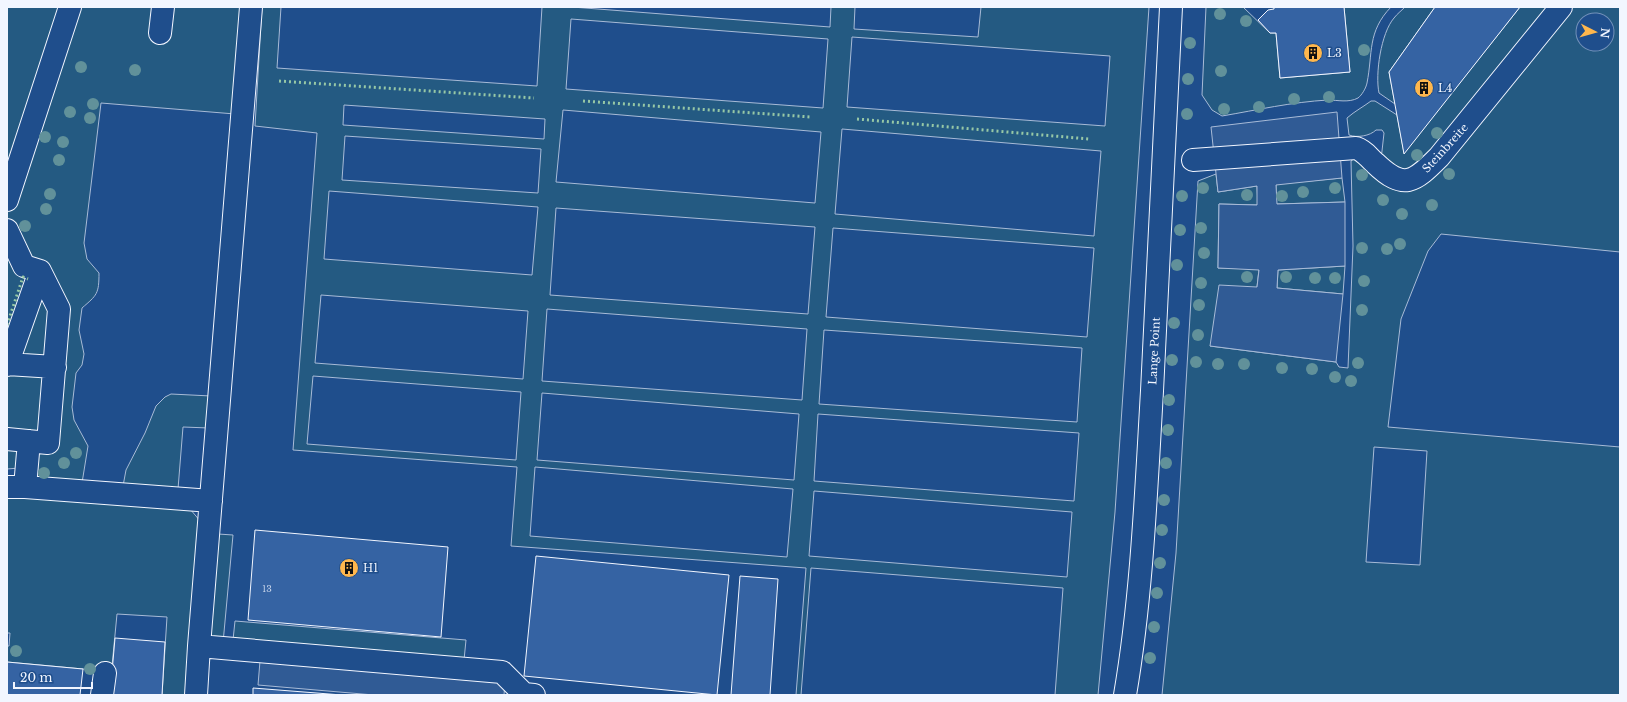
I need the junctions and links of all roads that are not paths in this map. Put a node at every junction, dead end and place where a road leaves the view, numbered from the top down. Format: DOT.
graph roads {
  1 [pos="70,7"];
  2 [pos="163,7"];
  3 [pos="251,7"];
  4 [pos="1171,7"];
  5 [pos="1561,7"];
  6 [pos="160,33"];
  7 [pos="1193,160"];
  8 [pos="7,200"];
  9 [pos="7,230"];
  10 [pos="40,271"];
  11 [pos="7,364"];
  12 [pos="55,367"];
  13 [pos="7,439"];
  14 [pos="29,441"];
  15 [pos="16,487"];
  16 [pos="211,502"];
  17 [pos="199,646"];
  18 [pos="105,673"];
  19 [pos="102,695"];
  20 [pos="196,695"];
  21 [pos="534,695"];
  22 [pos="1125,695"];
  1 -- 8 [label="street"];
  2 -- 6 [label="street"];
  3 -- 16 [label="street"];
  4 -- 22 [label="street, Lange Point"];
  5 -- 7 [label="street, Steinbreite"];
  9 -- 10 [label="street"];
  10 -- 11 [label="street"];
  10 -- 12 [label="street"];
  11 -- 12 [label="street"];
  12 -- 14 [label="street"];
  13 -- 14 [label="street"];
  14 -- 15 [label="street"];
  15 -- 16 [label="street"];
  16 -- 17 [label="street"];
  17 -- 20 [label="street"];
  17 -- 21 [label="street"];
  18 -- 19 [label="street"];
}
